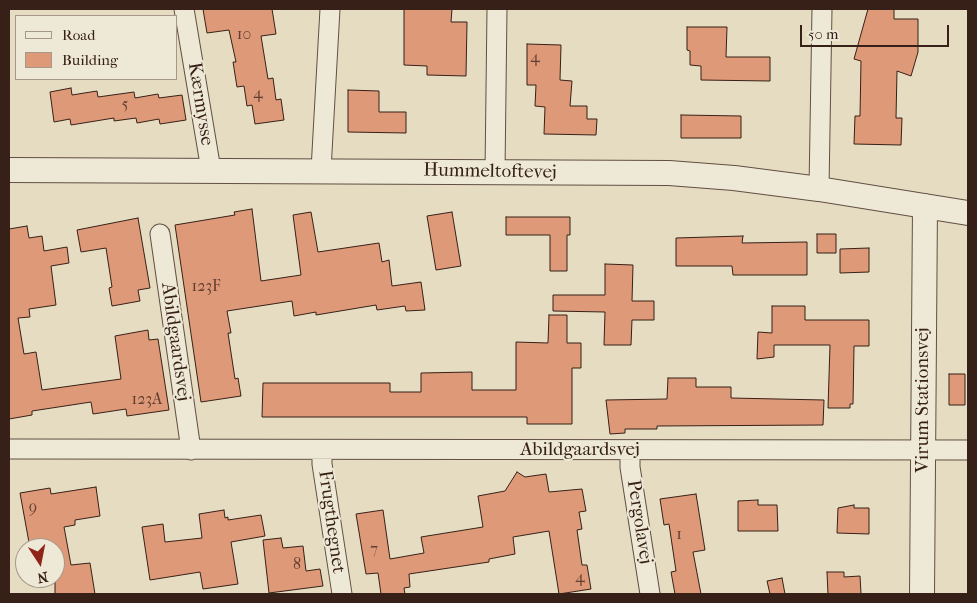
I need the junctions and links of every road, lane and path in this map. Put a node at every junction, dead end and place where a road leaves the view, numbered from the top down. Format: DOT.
graph roads {
  1 [pos="184,9"];
  2 [pos="330,9"];
  3 [pos="497,9"];
  4 [pos="822,9"];
  5 [pos="183,39"];
  6 [pos="9,170"];
  7 [pos="211,170"];
  8 [pos="322,170"];
  9 [pos="495,172"];
  10 [pos="819,189"];
  11 [pos="925,206"];
  12 [pos="968,213"];
  13 [pos="160,234"];
  14 [pos="9,449"];
  15 [pos="191,450"];
  16 [pos="322,450"];
  17 [pos="630,450"];
  18 [pos="923,450"];
  19 [pos="968,450"];
  20 [pos="342,594"];
  21 [pos="650,594"];
  22 [pos="922,594"];
  1 -- 5 [label="street, Kærmysse"];
  2 -- 8 [label="street"];
  3 -- 9 [label="street"];
  4 -- 10 [label="street"];
  5 -- 7 [label="street, Kærmysse"];
  6 -- 7 [label="street, Hummeltoftevej"];
  7 -- 8 [label="street, Hummeltoftevej"];
  8 -- 9 [label="street, Hummeltoftevej"];
  9 -- 10 [label="street, Hummeltoftevej"];
  10 -- 11 [label="street, Hummeltoftevej"];
  11 -- 12 [label="street, Hummeltoftevej"];
  11 -- 18 [label="street, Virum Stationsvej"];
  13 -- 15 [label="street, Abildgaardsvej"];
  14 -- 15 [label="street, Abildgaardsvej"];
  15 -- 16 [label="street, Abildgaardsvej"];
  16 -- 17 [label="street, Abildgaardsvej"];
  16 -- 20 [label="street, Frugthegnet"];
  17 -- 18 [label="street, Abildgaardsvej"];
  17 -- 21 [label="street, Pergolavej"];
  18 -- 19 [label="street, Abildgaardsvej"];
  18 -- 22 [label="street, Virum Stationsvej"];
}
